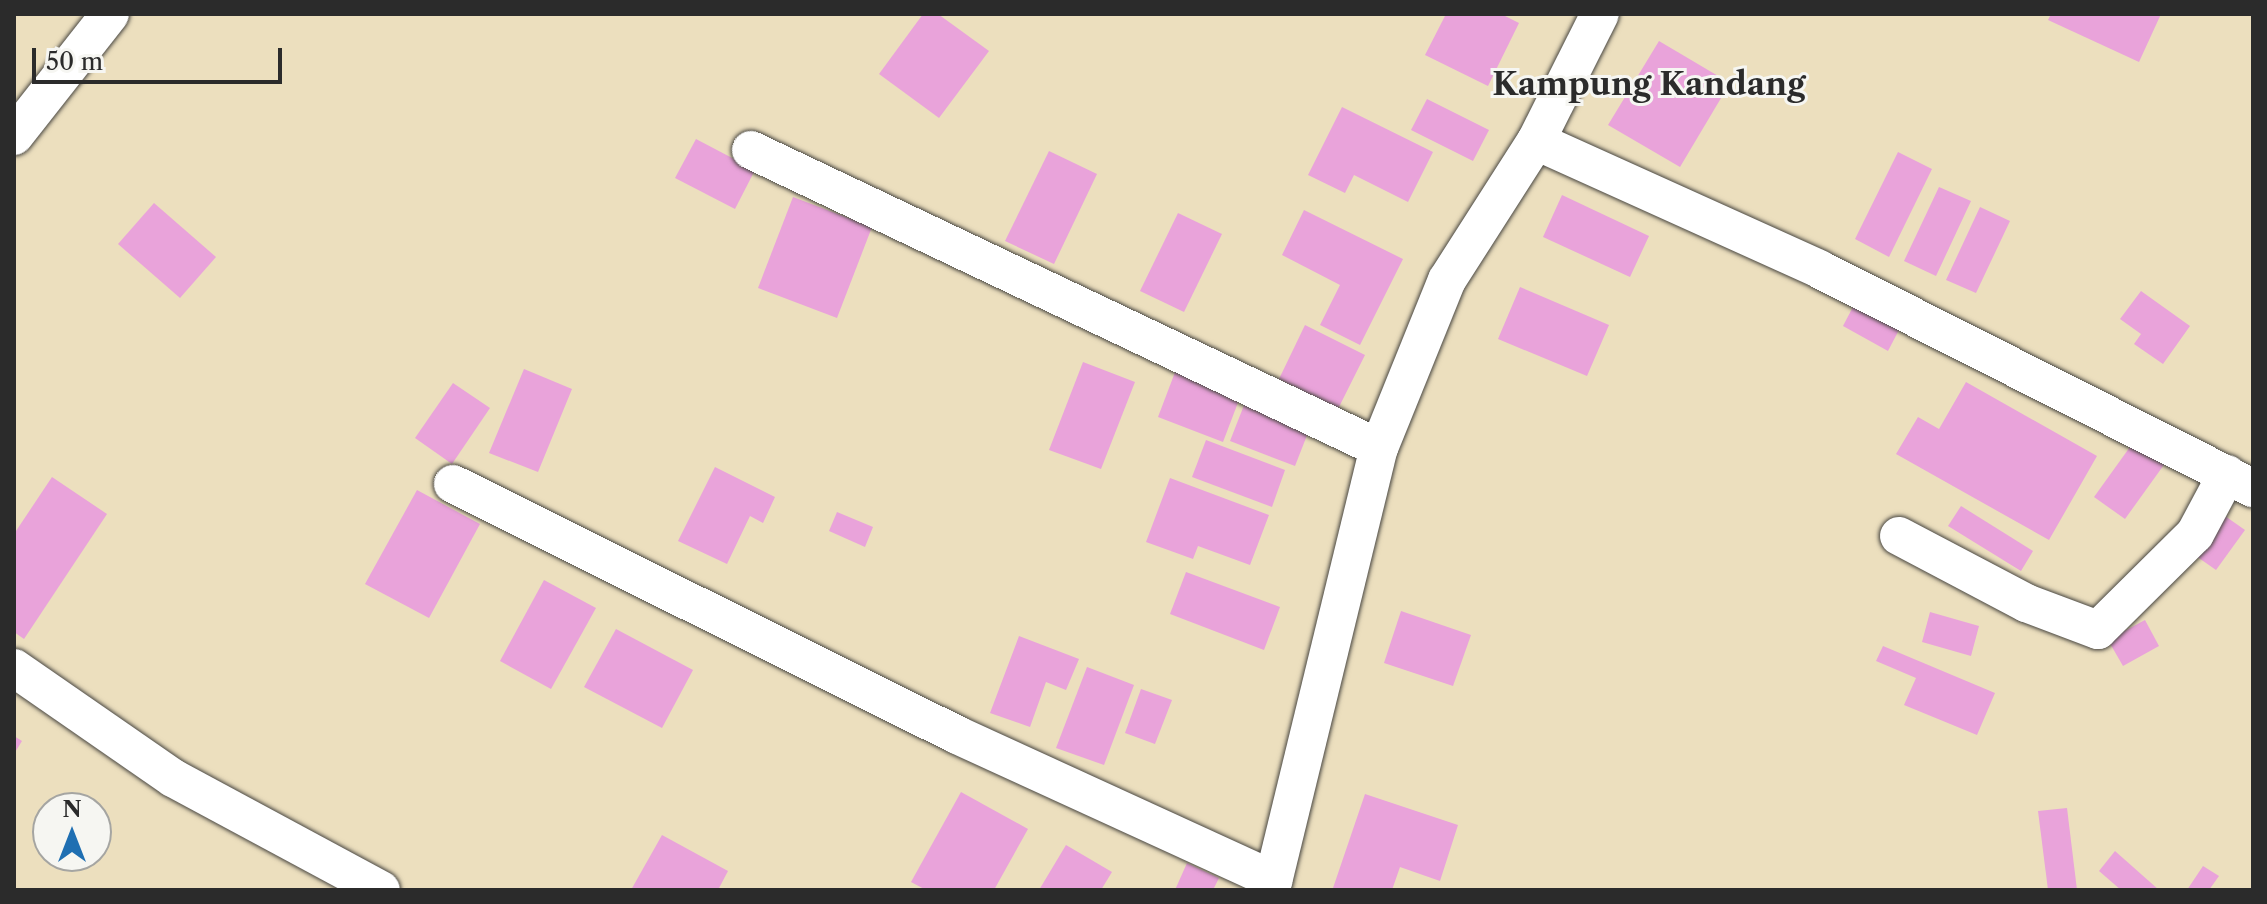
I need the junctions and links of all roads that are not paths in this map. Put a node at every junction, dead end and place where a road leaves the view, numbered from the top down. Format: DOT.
graph roads {
  1 [pos="110,14"];
  2 [pos="1600,14"];
  3 [pos="14,136"];
  4 [pos="1536,141"];
  5 [pos="751,150"];
  6 [pos="1379,448"];
  7 [pos="2240,481"];
  8 [pos="453,484"];
  9 [pos="1899,536"];
  10 [pos="14,668"];
  11 [pos="1272,885"];
  12 [pos="381,890"];
  1 -- 3 [label="street"];
  2 -- 4 [label="street"];
  4 -- 6 [label="street"];
  4 -- 7 [label="street"];
  5 -- 6 [label="street"];
  6 -- 11 [label="street"];
  7 -- 9 [label="street"];
  8 -- 11 [label="street"];
  10 -- 12 [label="street"];
}
